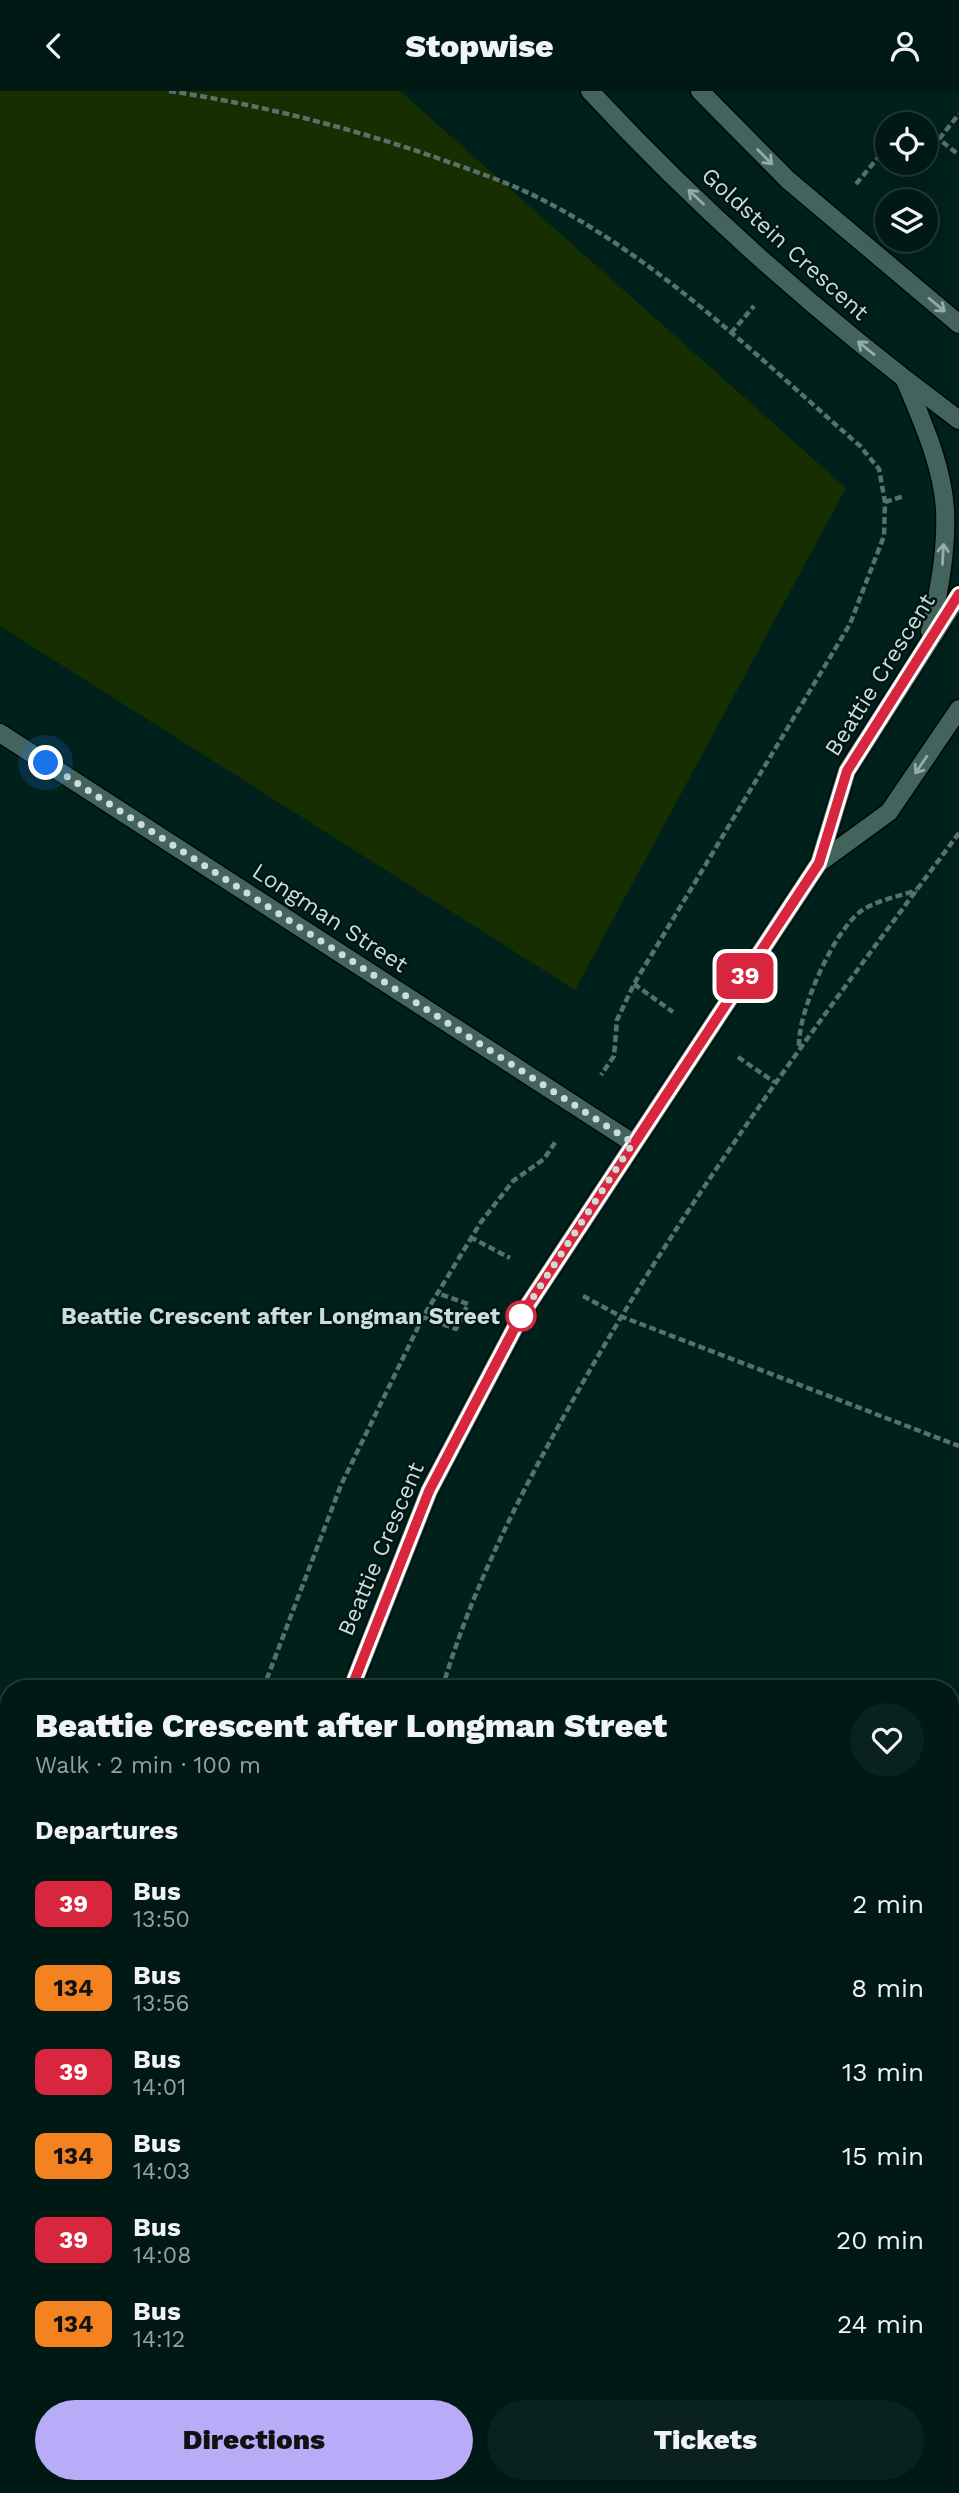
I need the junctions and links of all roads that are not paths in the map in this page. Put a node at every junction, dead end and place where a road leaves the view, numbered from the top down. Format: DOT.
graph roads {
  1 [pos="590,91"];
  2 [pos="700,91"];
  3 [pos="959,324"];
  4 [pos="904,379"];
  5 [pos="959,420"];
  6 [pos="959,594"];
  7 [pos="926,645"];
  8 [pos="959,709"];
  9 [pos="0,733"];
  10 [pos="819,863"];
  11 [pos="633,1143"];
  12 [pos="355,1680"];
  4 -- 1 [label="street, Goldstein Crescent, one-way"];
  2 -- 3 [label="street, one-way"];
  4 -- 5 [label="street, Goldstein Crescent"];
  7 -- 4 [label="street, one-way"];
  6 -- 7 [label="street, Beattie Crescent"];
  7 -- 10 [label="street, Beattie Crescent"];
  8 -- 10 [label="street, Beattie Crescent, one-way"];
  9 -- 11 [label="street, Longman Street"];
  10 -- 11 [label="street, Beattie Crescent"];
  11 -- 12 [label="street, Beattie Crescent"];
}
